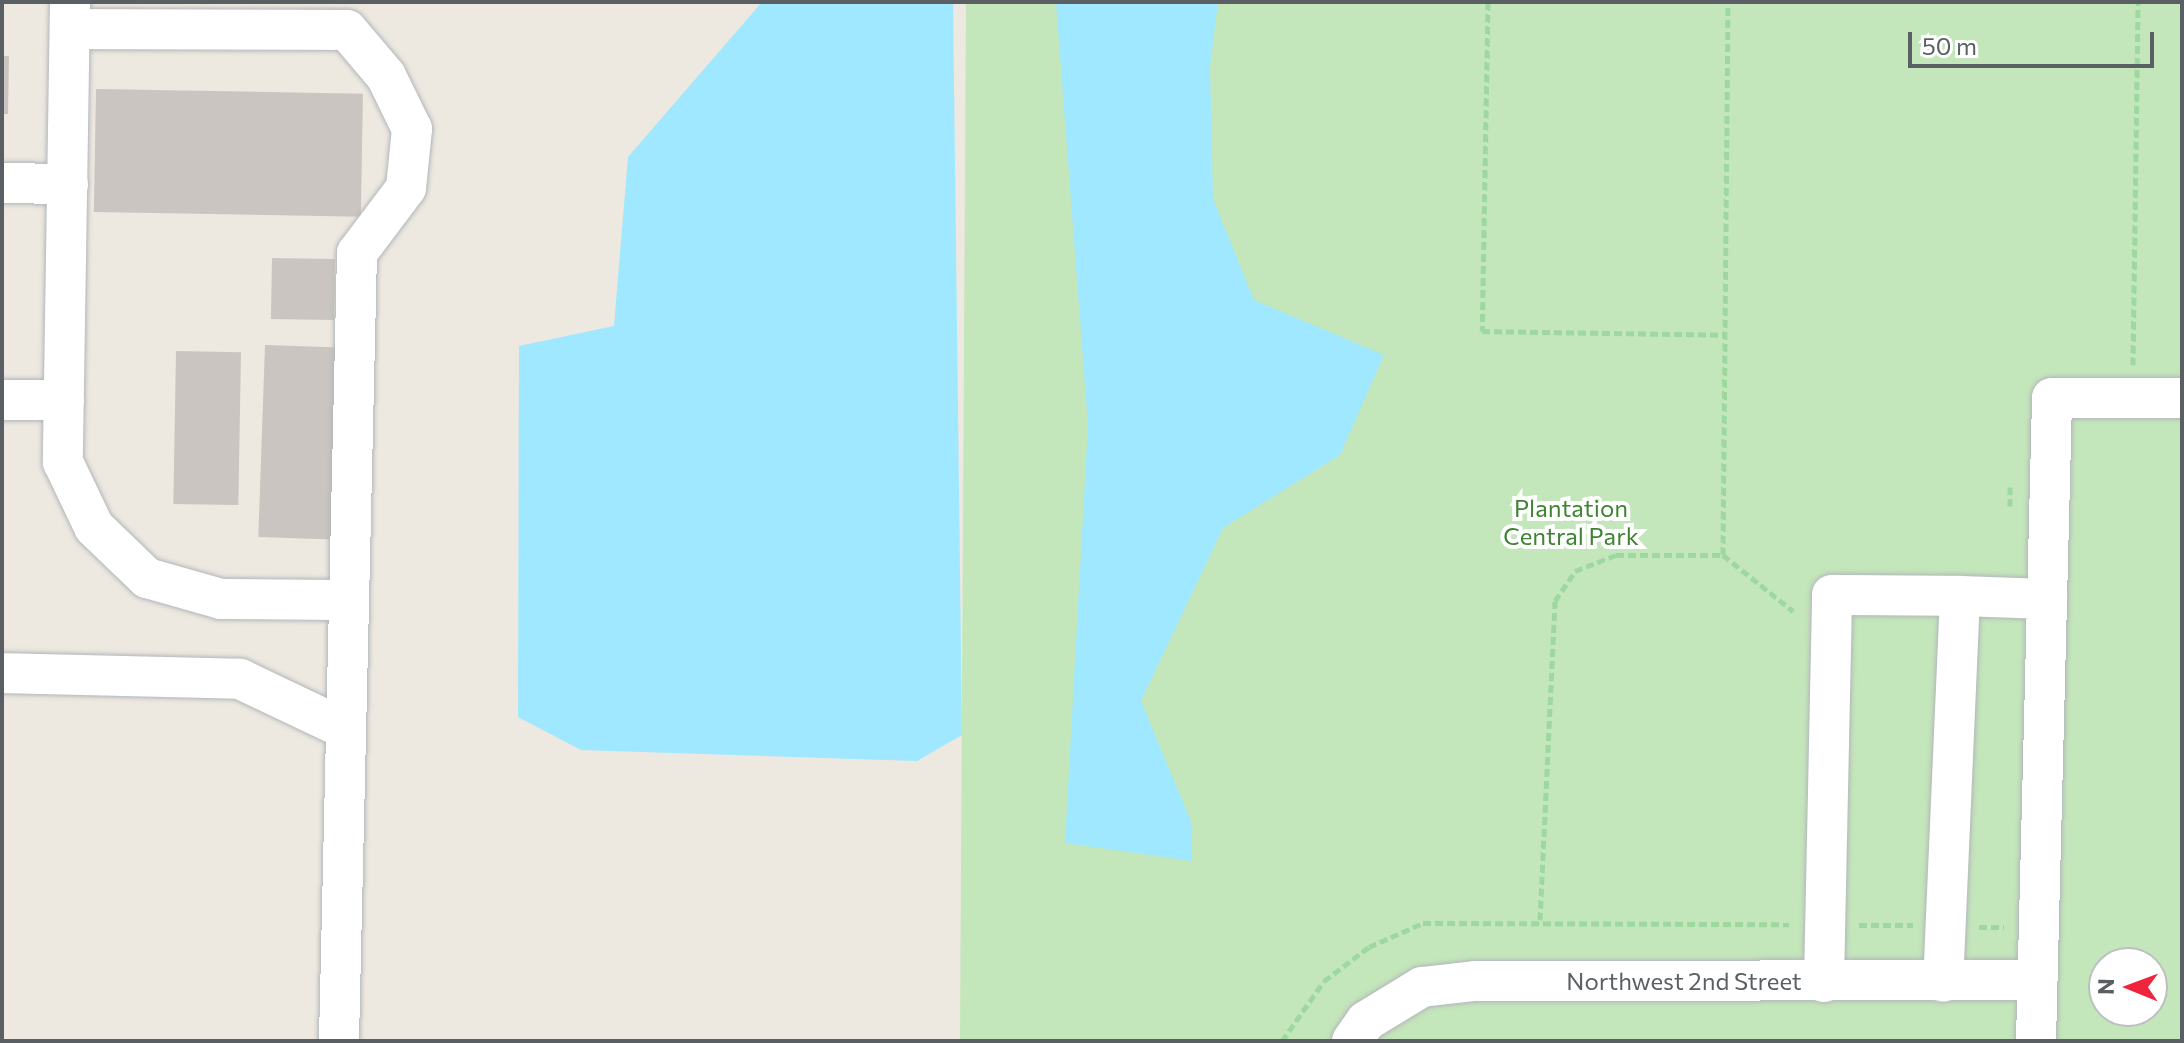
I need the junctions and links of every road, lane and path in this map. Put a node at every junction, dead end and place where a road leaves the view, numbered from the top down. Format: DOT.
graph roads {
  1 [pos="1488,2"];
  2 [pos="1728,2"];
  3 [pos="2138,2"];
  4 [pos="70,16"];
  5 [pos="2,183"];
  6 [pos="68,184"];
  7 [pos="1725,335"];
  8 [pos="2133,398"];
  9 [pos="2182,398"];
  10 [pos="2,400"];
  11 [pos="64,400"];
  12 [pos="1723,555"];
  13 [pos="1960,596"];
  14 [pos="2047,599"];
  15 [pos="347,600"];
  16 [pos="1793,625"];
  17 [pos="2,673"];
  18 [pos="343,728"];
  19 [pos="1786,908"];
  20 [pos="1540,920"];
  21 [pos="1786,924"];
  22 [pos="1825,924"];
  23 [pos="1945,926"];
  24 [pos="2004,927"];
  25 [pos="2037,980"];
  26 [pos="1824,982"];
  27 [pos="1943,982"];
  28 [pos="339,1041"];
  29 [pos="1282,1041"];
  30 [pos="1352,1041"];
  31 [pos="2036,1041"];
  1 -- 7 [label="path"];
  2 -- 7 [label="path"];
  3 -- 8 [label="path"];
  4 -- 6 [label="street"];
  4 -- 15 [label="street"];
  5 -- 6 [label="street"];
  6 -- 11 [label="street"];
  7 -- 12 [label="path"];
  8 -- 9 [label="street"];
  8 -- 14 [label="street"];
  10 -- 11 [label="street"];
  11 -- 15 [label="street"];
  12 -- 16 [label="path"];
  12 -- 20 [label="path"];
  13 -- 14 [label="street"];
  13 -- 22 [label="street"];
  13 -- 23 [label="street"];
  14 -- 25 [label="street"];
  15 -- 18 [label="street"];
  17 -- 18 [label="street"];
  18 -- 28 [label="street"];
  19 -- 21 [label="path"];
  20 -- 21 [label="path"];
  20 -- 29 [label="path"];
  21 -- 22 [label="path"];
  22 -- 23 [label="path"];
  22 -- 26 [label="street"];
  23 -- 24 [label="path"];
  23 -- 27 [label="street"];
  25 -- 27 [label="street, Northwest 2nd Street"];
  25 -- 31 [label="street"];
  26 -- 27 [label="street, Northwest 2nd Street"];
  26 -- 30 [label="street, Northwest 2nd Street"];
}
